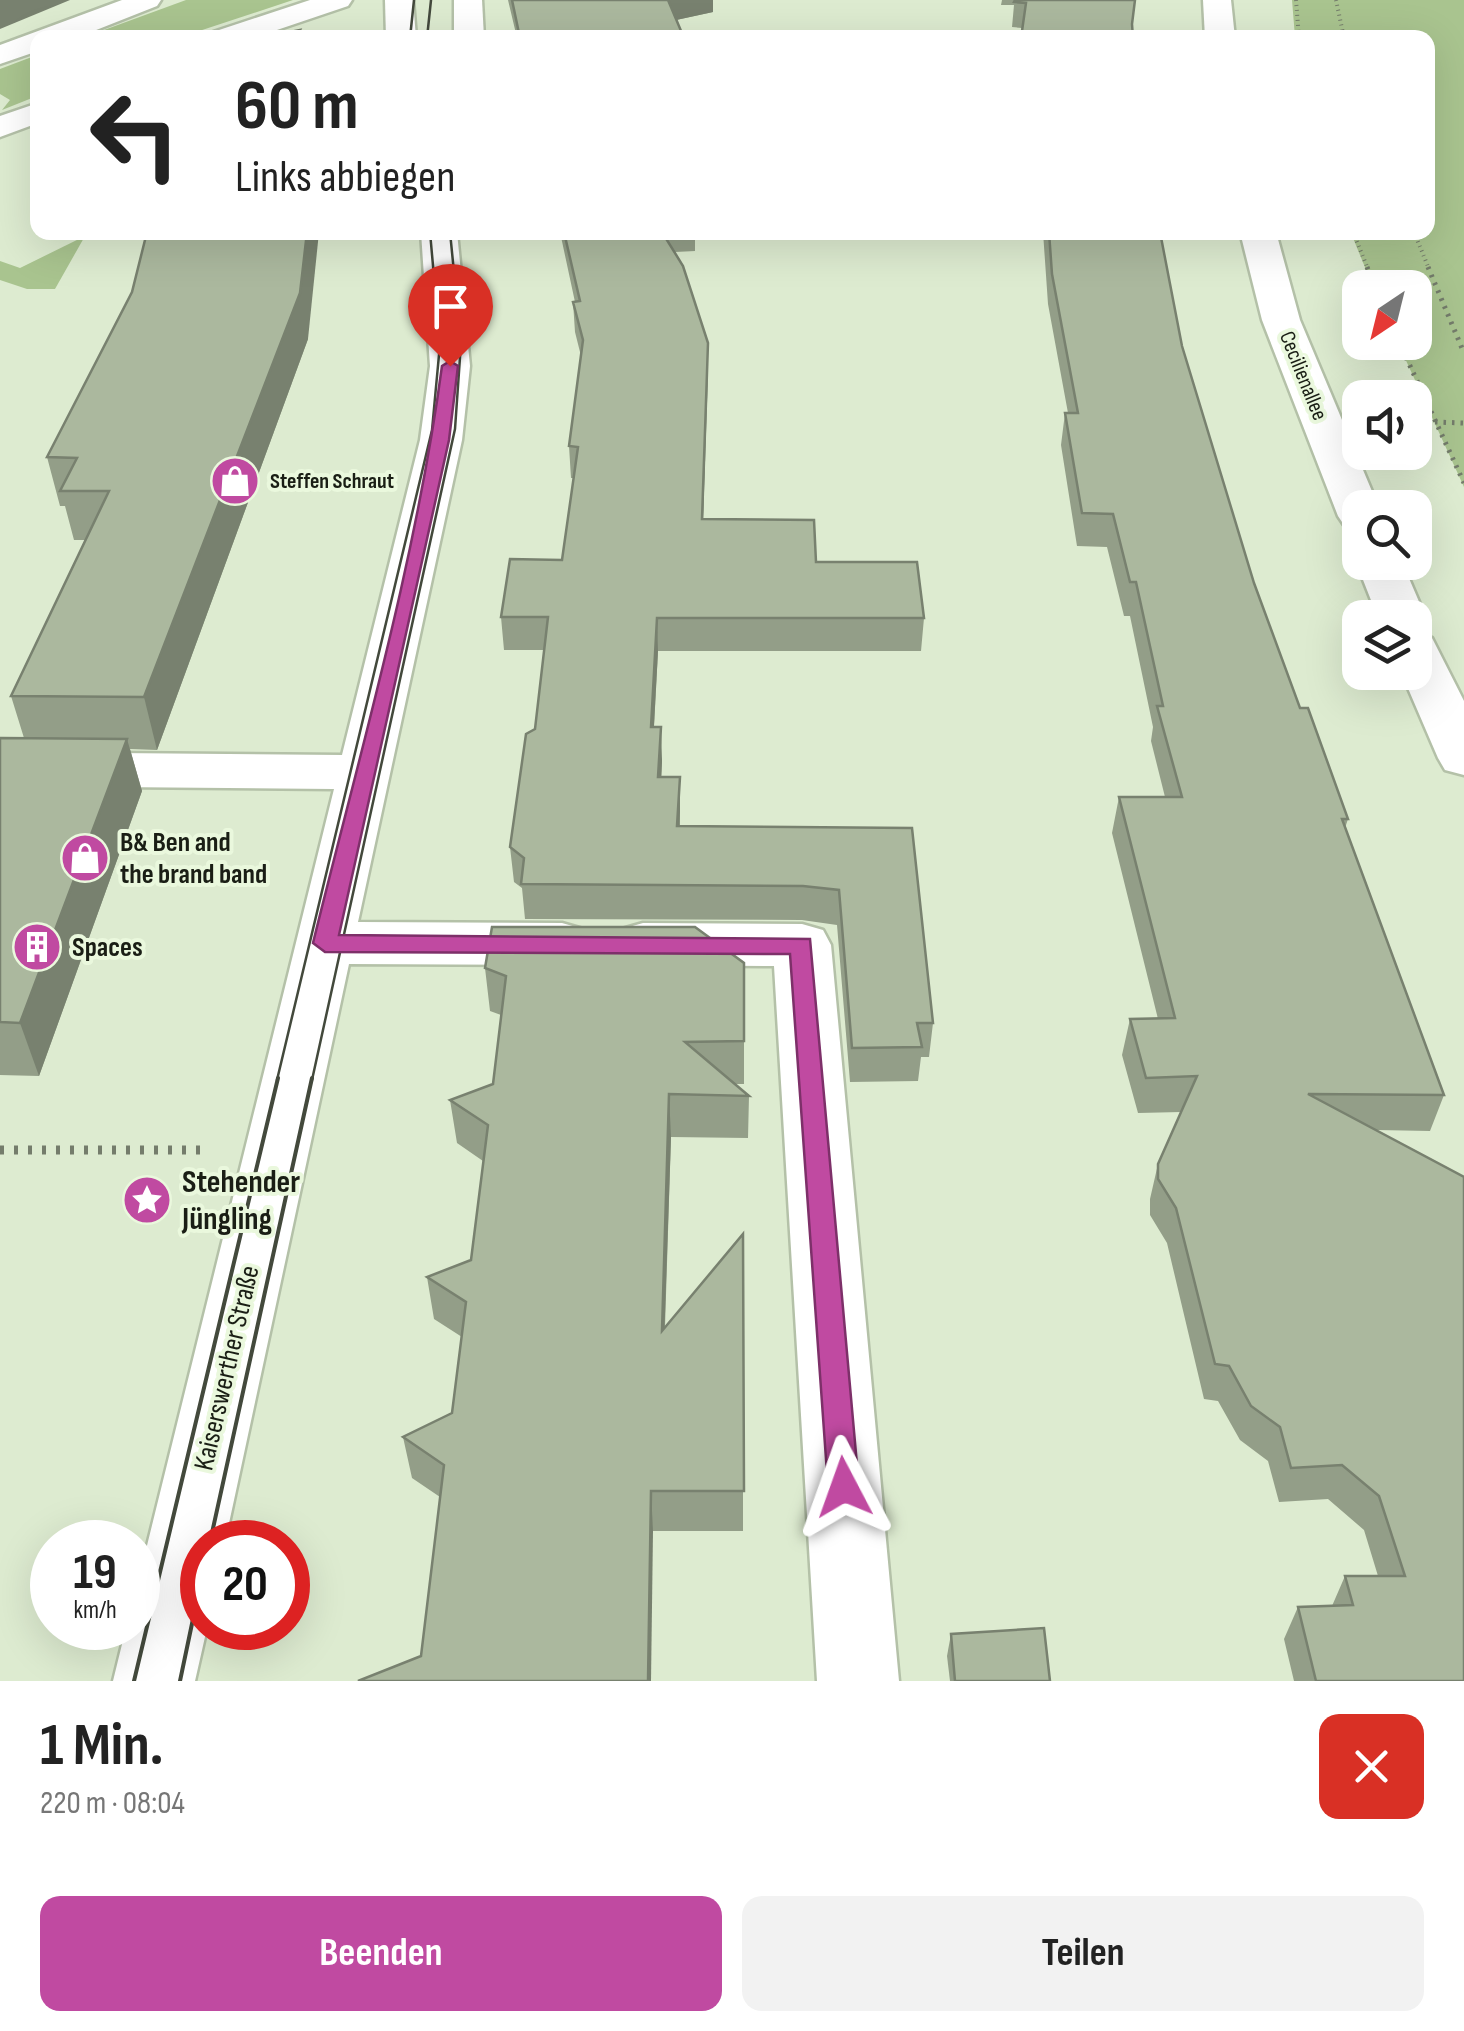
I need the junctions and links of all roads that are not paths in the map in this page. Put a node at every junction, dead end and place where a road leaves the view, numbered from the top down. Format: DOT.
graph roads {
  1 [pos="338,0"];
  2 [pos="398,0"];
  3 [pos="468,0"];
  4 [pos="1217,0"];
  5 [pos="144,2"];
  6 [pos="69,30"];
  7 [pos="247,30"];
  8 [pos="400,30"];
  9 [pos="469,30"];
  10 [pos="1219,30"];
  11 [pos="30,45"];
  12 [pos="0,56"];
  13 [pos="30,115"];
  14 [pos="0,127"];
  15 [pos="440,240"];
  16 [pos="1260,240"];
  17 [pos="1350,490"];
  18 [pos="1432,686"];
  19 [pos="1464,758"];
  20 [pos="0,769"];
  21 [pos="366,772"];
  22 [pos="325,943"];
  23 [pos="154,1681"];
  24 [pos="858,1681"];
  1 -- 7 [label="street"];
  2 -- 8 [label="street"];
  3 -- 9 [label="street"];
  4 -- 10 [label="street"];
  5 -- 6 [label="street"];
  11 -- 12 [label="street"];
  13 -- 14 [label="street"];
  15 -- 21 [label="street, Kaiserswerther Straße"];
  16 -- 17 [label="street, Cecilienallee"];
  18 -- 19 [label="street"];
  20 -- 21 [label="street"];
  21 -- 22 [label="street, Kaiserswerther Straße"];
  22 -- 23 [label="street, Kaiserswerther Straße"];
  22 -- 24 [label="street"];
}
